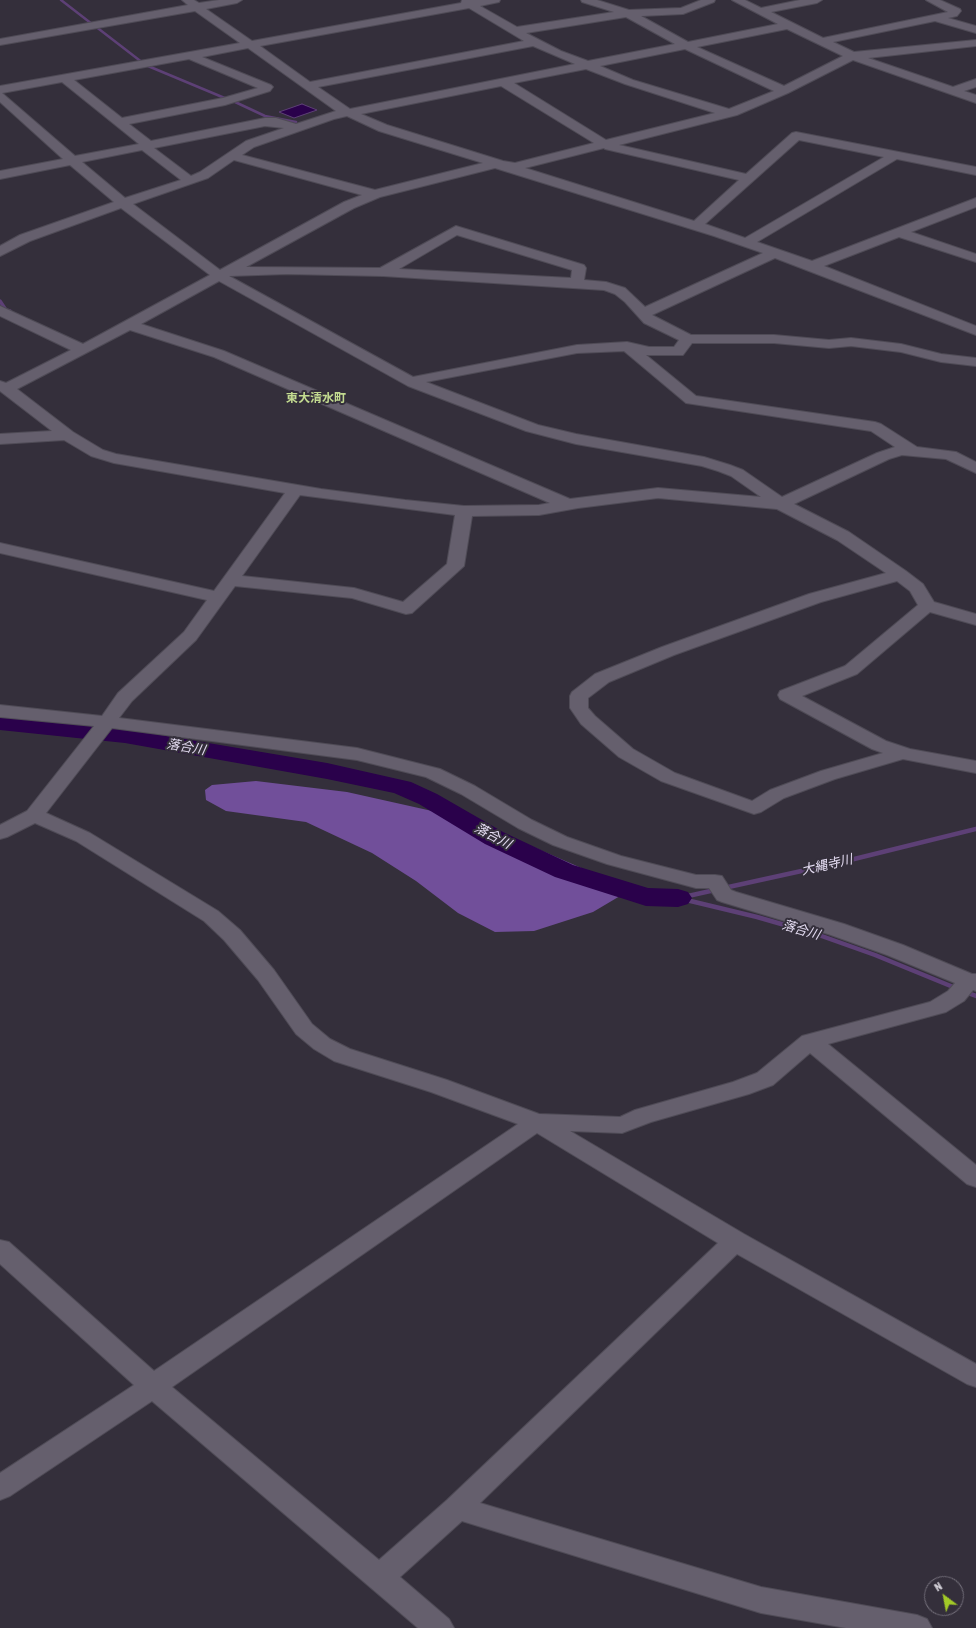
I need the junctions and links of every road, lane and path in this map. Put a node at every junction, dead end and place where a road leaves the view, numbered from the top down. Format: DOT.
graph roads {
  1 [pos="187,0"];
  2 [pos="237,0"];
  3 [pos="495,0"];
  4 [pos="586,0"];
  5 [pos="710,0"];
  6 [pos="737,0"];
  7 [pos="817,0"];
  8 [pos="931,0"];
  9 [pos="466,2"];
  10 [pos="197,7"];
  11 [pos="760,11"];
  12 [pos="628,13"];
  13 [pos="936,18"];
  14 [pos="789,25"];
  15 [pos="976,30"];
  16 [pos="516,31"];
  17 [pos="823,41"];
  18 [pos="0,42"];
  19 [pos="534,42"];
  20 [pos="976,43"];
  21 [pos="249,45"];
  22 [pos="685,45"];
  23 [pos="945,46"];
  24 [pos="970,55"];
  25 [pos="191,56"];
  26 [pos="852,56"];
  27 [pos="587,65"];
  28 [pos="65,79"];
  29 [pos="502,81"];
  30 [pos="976,83"];
  31 [pos="307,86"];
  32 [pos="0,90"];
  33 [pos="784,91"];
  34 [pos="954,91"];
  35 [pos="0,96"];
  36 [pos="976,100"];
  37 [pos="346,112"];
  38 [pos="728,113"];
  39 [pos="120,122"];
  40 [pos="296,128"];
  41 [pos="605,145"];
  42 [pos="146,146"];
  43 [pos="896,155"];
  44 [pos="233,156"];
  45 [pos="73,161"];
  46 [pos="495,164"];
  47 [pos="976,171"];
  48 [pos="0,175"];
  49 [pos="748,178"];
  50 [pos="190,181"];
  51 [pos="375,194"];
  52 [pos="976,202"];
  53 [pos="124,204"];
  54 [pos="696,226"];
  55 [pos="900,233"];
  56 [pos="746,243"];
  57 [pos="0,252"];
  58 [pos="774,253"];
  59 [pos="976,258"];
  60 [pos="812,266"];
  61 [pos="382,272"];
  62 [pos="224,274"];
  63 [pos="578,283"];
  64 [pos="0,310"];
  65 [pos="644,313"];
  66 [pos="128,324"];
  67 [pos="975,330"];
  68 [pos="688,339"];
  69 [pos="627,346"];
  70 [pos="83,350"];
  71 [pos="976,362"];
  72 [pos="413,383"];
  73 [pos="4,387"];
  74 [pos="67,435"];
  75 [pos="0,438"];
  76 [pos="913,451"];
  77 [pos="975,467"];
  78 [pos="296,489"];
  79 [pos="781,504"];
  80 [pos="569,505"];
  81 [pos="464,511"];
  82 [pos="0,548"];
  83 [pos="900,575"];
  84 [pos="230,580"];
  85 [pos="218,596"];
  86 [pos="926,606"];
  87 [pos="976,620"];
  88 [pos="0,711"];
  89 [pos="105,724"];
  90 [pos="903,753"];
  91 [pos="976,766"];
  92 [pos="34,815"];
  93 [pos="0,833"];
  94 [pos="969,986"];
  95 [pos="810,1041"];
  96 [pos="537,1122"];
  97 [pos="976,1178"];
  98 [pos="735,1240"];
  99 [pos="0,1249"];
  100 [pos="976,1377"];
  101 [pos="153,1386"];
  102 [pos="0,1488"];
  103 [pos="457,1508"];
  104 [pos="380,1578"];
  105 [pos="439,1628"];
  106 [pos="917,1628"];
  1 -- 10 [label="street"];
  2 -- 10 [label="street"];
  3 -- 9 [label="street"];
  4 -- 12 [label="street"];
  5 -- 12 [label="street"];
  6 -- 11 [label="street"];
  7 -- 11 [label="street"];
  8 -- 13 [label="street"];
  9 -- 16 [label="street"];
  9 -- 21 [label="street"];
  10 -- 18 [label="street"];
  10 -- 21 [label="street"];
  11 -- 14 [label="street"];
  12 -- 16 [label="street"];
  12 -- 22 [label="street"];
  13 -- 15 [label="street"];
  13 -- 17 [label="street"];
  14 -- 17 [label="street"];
  14 -- 22 [label="street"];
  16 -- 19 [label="street"];
  17 -- 26 [label="street"];
  19 -- 27 [label="street"];
  19 -- 31 [label="street"];
  20 -- 23 [label="street"];
  21 -- 25 [label="street"];
  21 -- 31 [label="street"];
  22 -- 27 [label="street"];
  22 -- 33 [label="street"];
  23 -- 24 [label="street"];
  23 -- 26 [label="street"];
  25 -- 28 [label="street"];
  25 -- 39 [label="street"];
  26 -- 33 [label="street"];
  26 -- 34 [label="street"];
  27 -- 29 [label="street"];
  27 -- 38 [label="street"];
  28 -- 32 [label="street"];
  28 -- 39 [label="street"];
  29 -- 37 [label="street"];
  29 -- 41 [label="street"];
  30 -- 34 [label="street"];
  31 -- 37 [label="street"];
  33 -- 38 [label="street"];
  34 -- 36 [label="street"];
  35 -- 45 [label="street"];
  37 -- 40 [label="street"];
  37 -- 46 [label="street"];
  38 -- 41 [label="street"];
  39 -- 42 [label="street"];
  40 -- 42 [label="street"];
  40 -- 44 [label="street"];
  41 -- 46 [label="street"];
  41 -- 49 [label="street"];
  42 -- 45 [label="street"];
  42 -- 50 [label="street"];
  43 -- 47 [label="street"];
  43 -- 49 [label="street"];
  43 -- 56 [label="street"];
  44 -- 50 [label="street"];
  44 -- 51 [label="street"];
  45 -- 48 [label="street"];
  45 -- 53 [label="street"];
  46 -- 51 [label="street"];
  46 -- 54 [label="street"];
  49 -- 54 [label="street"];
  50 -- 53 [label="street"];
  51 -- 62 [label="street"];
  52 -- 55 [label="street"];
  53 -- 57 [label="street"];
  53 -- 62 [label="street"];
  54 -- 56 [label="street"];
  55 -- 59 [label="street"];
  55 -- 60 [label="street"];
  56 -- 58 [label="street"];
  58 -- 60 [label="street"];
  58 -- 65 [label="street"];
  60 -- 67 [label="street"];
  61 -- 62 [label="street"];
  61 -- 63 [label="street"];
  61 -- 63 [label="street"];
  62 -- 66 [label="street"];
  62 -- 72 [label="street"];
  63 -- 65 [label="street"];
  64 -- 70 [label="street"];
  65 -- 68 [label="street"];
  66 -- 70 [label="street"];
  66 -- 80 [label="street"];
  68 -- 69 [label="street"];
  68 -- 71 [label="street"];
  69 -- 72 [label="street"];
  69 -- 76 [label="street"];
  70 -- 73 [label="street"];
  72 -- 79 [label="street"];
  73 -- 74 [label="street"];
  74 -- 75 [label="street"];
  74 -- 78 [label="street"];
  76 -- 77 [label="street"];
  76 -- 79 [label="street"];
  78 -- 81 [label="street"];
  78 -- 84 [label="street"];
  79 -- 80 [label="street"];
  79 -- 83 [label="street"];
  80 -- 81 [label="street"];
  81 -- 84 [label="street"];
  82 -- 85 [label="street"];
  83 -- 86 [label="street"];
  83 -- 90 [label="street"];
  84 -- 85 [label="street"];
  85 -- 89 [label="street"];
  86 -- 87 [label="street"];
  86 -- 90 [label="street"];
  88 -- 89 [label="street"];
  89 -- 92 [label="street"];
  89 -- 94 [label="street"];
  90 -- 91 [label="street"];
  92 -- 93 [label="street"];
  92 -- 96 [label="street"];
  94 -- 95 [label="street"];
  95 -- 96 [label="street"];
  95 -- 97 [label="street"];
  96 -- 98 [label="street"];
  96 -- 101 [label="street"];
  98 -- 100 [label="street"];
  98 -- 103 [label="street"];
  99 -- 101 [label="street"];
  101 -- 102 [label="street"];
  101 -- 104 [label="street"];
  103 -- 104 [label="street"];
  103 -- 106 [label="street"];
  104 -- 105 [label="street"];
}
